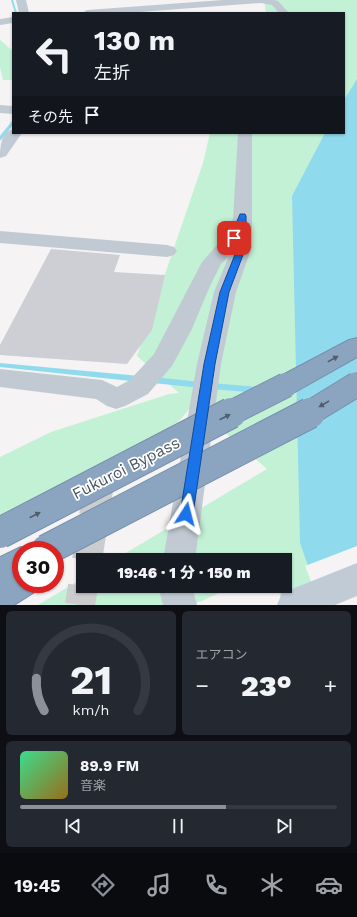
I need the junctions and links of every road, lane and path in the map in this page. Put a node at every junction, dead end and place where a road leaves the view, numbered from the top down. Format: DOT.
graph roads {
  1 [pos="21,0"];
  2 [pos="288,0"];
  3 [pos="24,12"];
  4 [pos="100,12"];
  5 [pos="283,12"];
  6 [pos="288,12"];
  7 [pos="12,20"];
  8 [pos="0,21"];
  9 [pos="0,109"];
  10 [pos="12,110"];
  11 [pos="14,134"];
  12 [pos="245,134"];
  13 [pos="0,153"];
  14 [pos="243,216"];
  15 [pos="0,237"];
  16 [pos="167,251"];
  17 [pos="357,346"];
  18 [pos="0,378"];
  19 [pos="357,384"];
  20 [pos="172,485"];
  21 [pos="0,533"];
  22 [pos="63,541"];
  23 [pos="64,553"];
  24 [pos="180,553"];
  25 [pos="12,568"];
  26 [pos="0,574"];
  27 [pos="357,579"];
  28 [pos="12,586"];
  29 [pos="177,593"];
  30 [pos="0,594"];
  31 [pos="180,605"];
  32 [pos="294,605"];
  1 -- 3 [label="street"];
  2 -- 6 [label="street"];
  4 -- 5 [label="street"];
  7 -- 8 [label="street"];
  9 -- 10 [label="street"];
  11 -- 13 [label="street"];
  12 -- 14 [label="street"];
  14 -- 18 [label="street"];
  14 -- 24 [label="street"];
  15 -- 16 [label="street"];
  21 -- 17 [label="highway, Fukuroi Bypass, one-way, bridge"];
  19 -- 20 [label="highway, one-way, bridge"];
  20 -- 22 [label="highway, bridge"];
  20 -- 23 [label="highway, bridge"];
  25 -- 26 [label="highway"];
  27 -- 32 [label="street"];
  28 -- 30 [label="highway"];
  29 -- 31 [label="street"];
}
